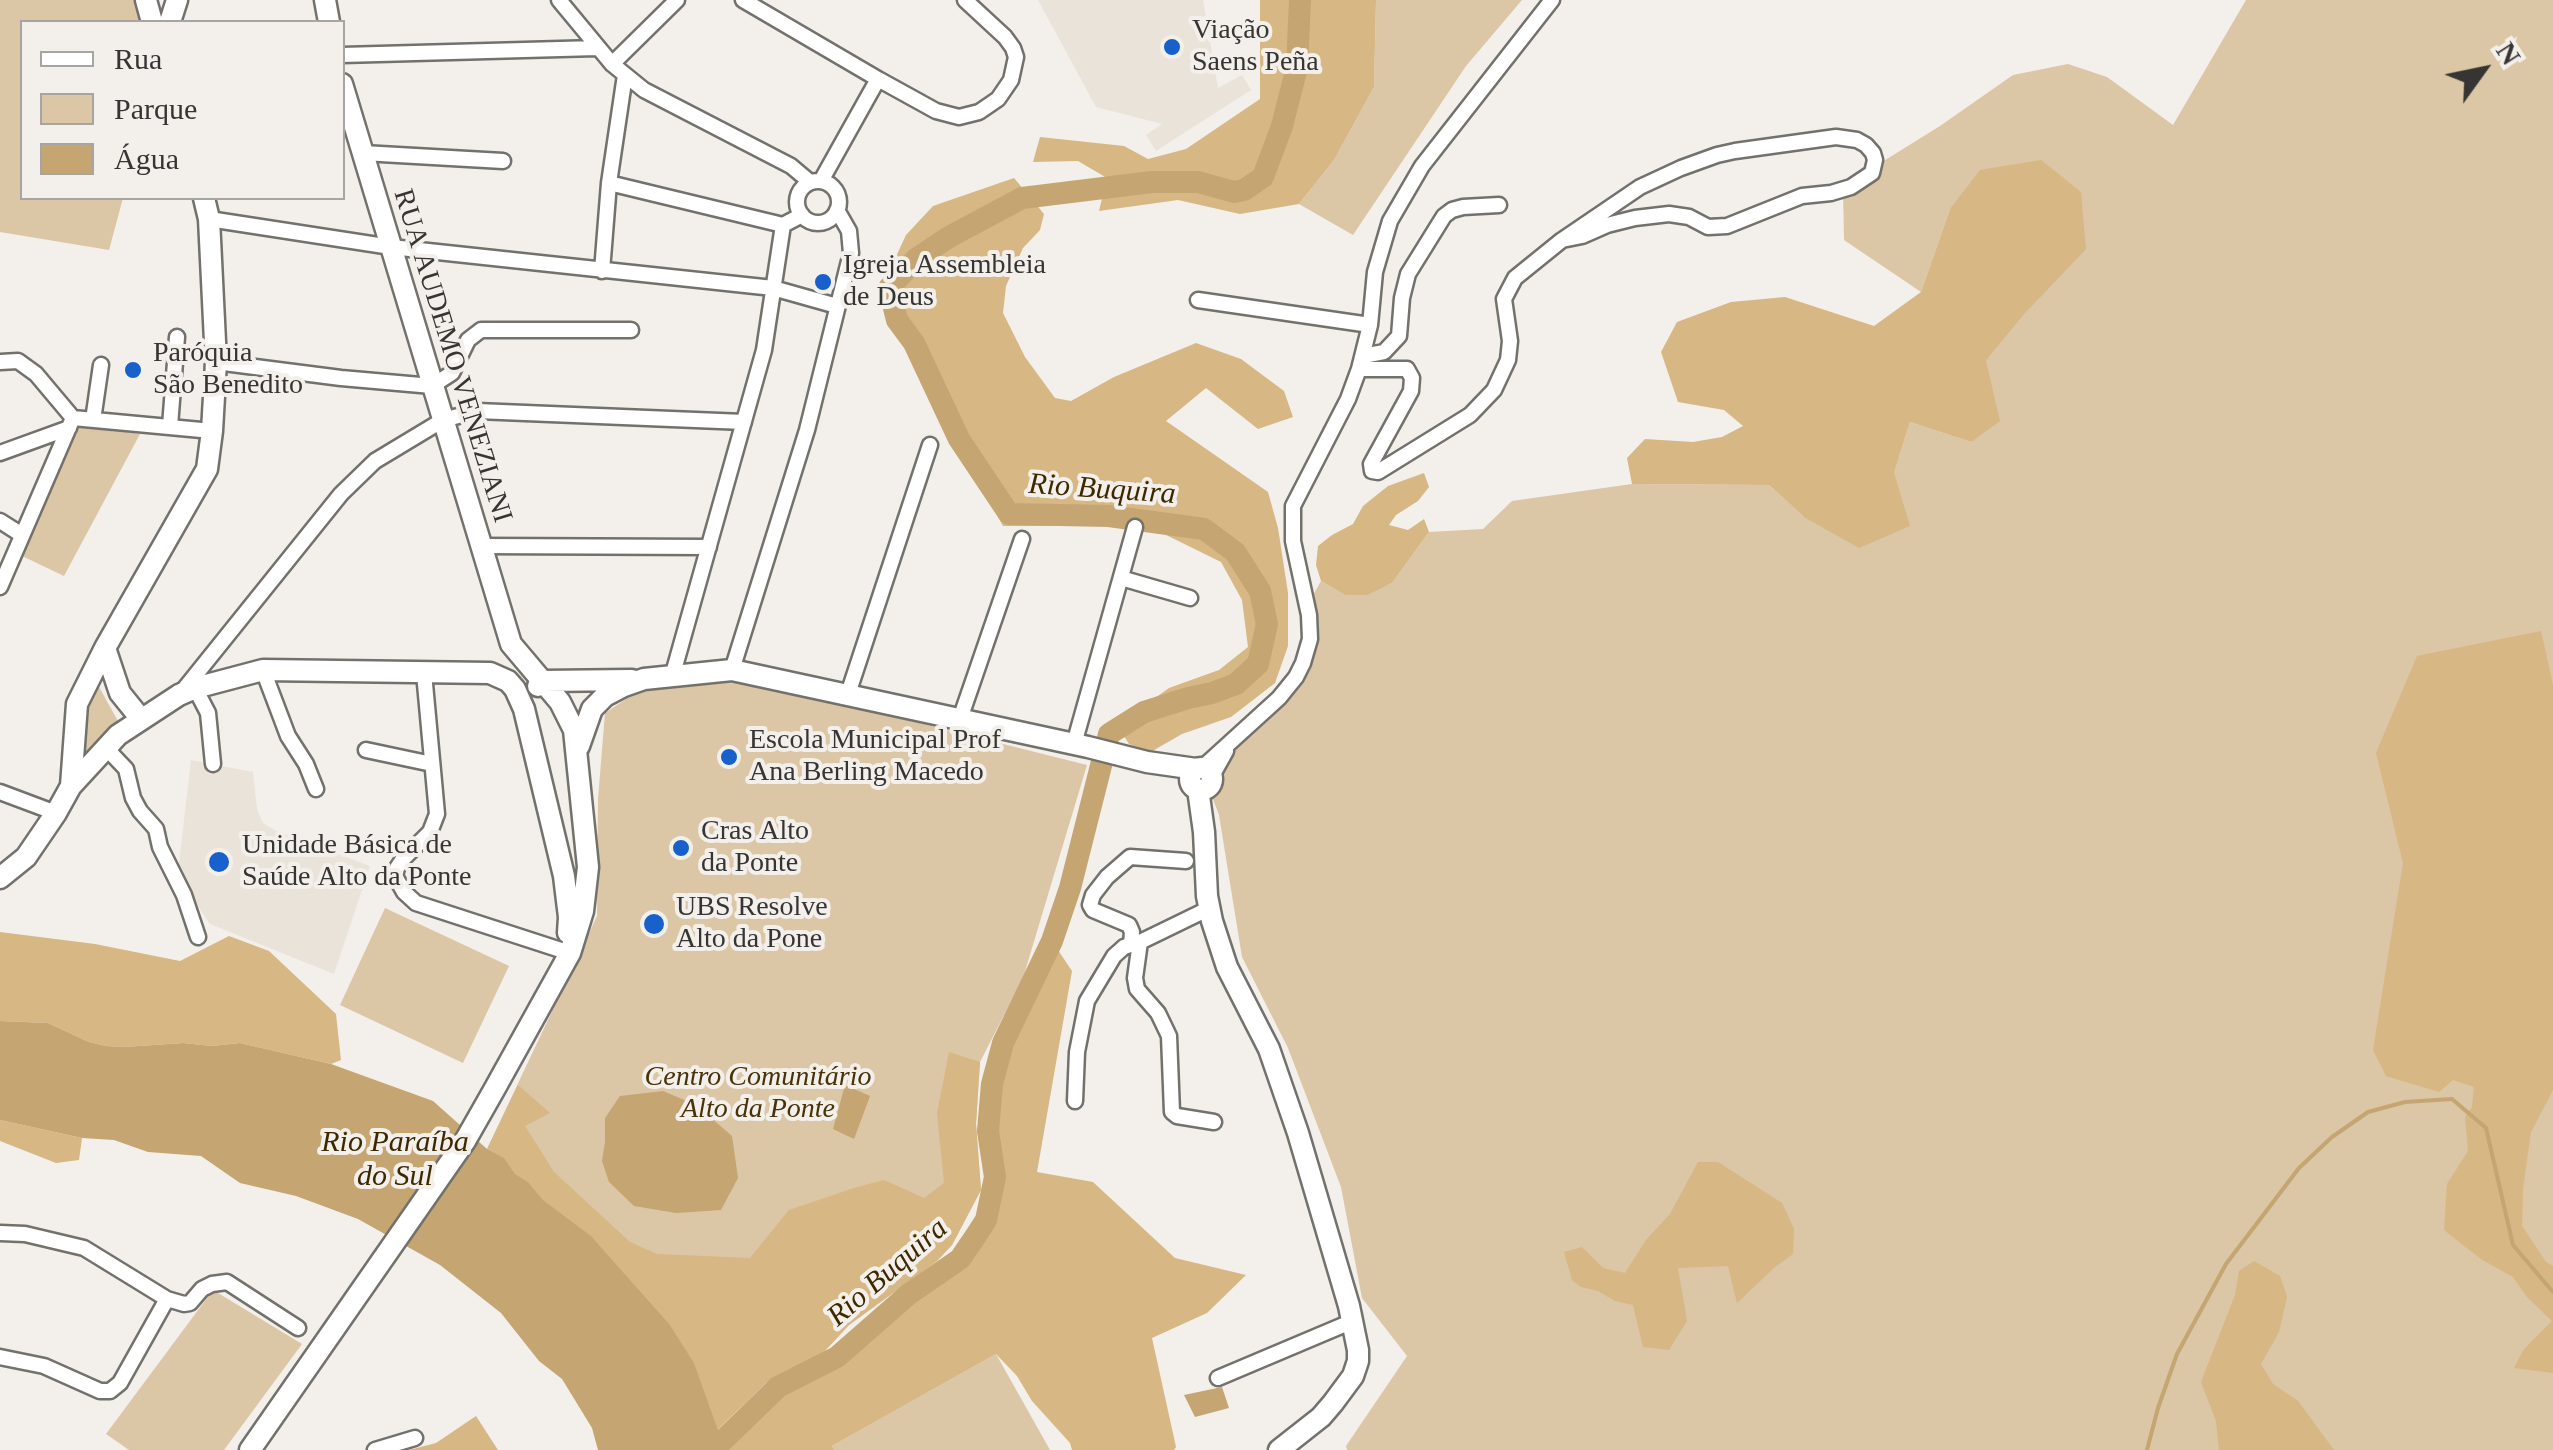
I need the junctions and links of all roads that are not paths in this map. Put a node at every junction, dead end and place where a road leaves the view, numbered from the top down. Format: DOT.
graph roads {
  1 [pos="558,0"];
  2 [pos="677,0"];
  3 [pos="743,0"];
  4 [pos="966,0"];
  5 [pos="1552,0"];
  6 [pos="598,48"];
  7 [pos="345,55"];
  8 [pos="612,64"];
  9 [pos="625,75"];
  10 [pos="878,79"];
  11 [pos="345,94"];
  12 [pos="363,153"];
  13 [pos="504,161"];
  14 [pos="815,181"];
  15 [pos="609,184"];
  16 [pos="204,200"];
  17 [pos="1499,205"];
  18 [pos="838,210"];
  19 [pos="802,215"];
  20 [pos="209,219"];
  21 [pos="783,225"];
  22 [pos="1562,240"];
  23 [pos="391,247"];
  24 [pos="602,271"];
  25 [pos="773,288"];
  26 [pos="1198,300"];
  27 [pos="837,306"];
  28 [pos="1370,325"];
  29 [pos="631,330"];
  30 [pos="177,337"];
  31 [pos="0,362"];
  32 [pos="216,362"];
  33 [pos="1361,363"];
  34 [pos="101,366"];
  35 [pos="432,386"];
  36 [pos="93,420"];
  37 [pos="442,420"];
  38 [pos="744,422"];
  39 [pos="71,423"];
  40 [pos="170,426"];
  41 [pos="212,430"];
  42 [pos="930,445"];
  43 [pos="0,453"];
  44 [pos="0,521"];
  45 [pos="1135,527"];
  46 [pos="22,535"];
  47 [pos="1022,539"];
  48 [pos="480,546"];
  49 [pos="708,547"];
  50 [pos="1121,578"];
  51 [pos="0,587"];
  52 [pos="1190,598"];
  53 [pos="511,644"];
  54 [pos="105,648"];
  55 [pos="262,670"];
  56 [pos="732,670"];
  57 [pos="424,672"];
  58 [pos="490,673"];
  59 [pos="672,677"];
  60 [pos="644,679"];
  61 [pos="543,681"];
  62 [pos="187,691"];
  63 [pos="847,697"];
  64 [pos="524,710"];
  65 [pos="141,719"];
  66 [pos="960,720"];
  67 [pos="1081,746"];
  68 [pos="106,748"];
  69 [pos="366,750"];
  70 [pos="534,752"];
  71 [pos="578,757"];
  72 [pos="213,764"];
  73 [pos="432,764"];
  74 [pos="1201,778"];
  75 [pos="71,786"];
  76 [pos="316,789"];
  77 [pos="0,792"];
  78 [pos="56,813"];
  79 [pos="1186,861"];
  80 [pos="0,878"];
  81 [pos="1210,908"];
  82 [pos="198,936"];
  83 [pos="1135,943"];
  84 [pos="568,955"];
  85 [pos="1075,1101"];
  86 [pos="1214,1122"];
  87 [pos="0,1233"];
  88 [pos="167,1298"];
  89 [pos="1353,1321"];
  90 [pos="298,1328"];
  91 [pos="0,1357"];
  92 [pos="1218,1378"];
  93 [pos="415,1438"];
  94 [pos="250,1450"];
  95 [pos="375,1450"];
  96 [pos="1279,1450"];
  1 -- 6 [label="street"];
  2 -- 8 [label="street"];
  3 -- 10 [label="street"];
  4 -- 10 [label="street"];
  5 -- 28 [label="street"];
  6 -- 7 [label="street"];
  6 -- 8 [label="street"];
  8 -- 9 [label="street"];
  9 -- 14 [label="street"];
  9 -- 15 [label="street"];
  10 -- 14 [label="street"];
  11 -- 12 [label="main road, RUA AUDEMO VENEZIANI"];
  12 -- 13 [label="street"];
  12 -- 23 [label="main road, RUA AUDEMO VENEZIANI"];
  14 -- 18 [label="street"];
  14 -- 19 [label="street"];
  15 -- 21 [label="street"];
  15 -- 24 [label="street"];
  16 -- 20 [label="main road"];
  17 -- 33 [label="street"];
  18 -- 19 [label="street"];
  18 -- 27 [label="street"];
  19 -- 21 [label="street"];
  20 -- 23 [label="street"];
  20 -- 32 [label="main road"];
  21 -- 25 [label="street"];
  22 -- 22 [label="street"];
  22 -- 33 [label="street"];
  23 -- 24 [label="street"];
  23 -- 35 [label="main road, RUA AUDEMO VENEZIANI"];
  24 -- 25 [label="street"];
  25 -- 27 [label="street"];
  25 -- 38 [label="street"];
  26 -- 28 [label="street"];
  27 -- 56 [label="street"];
  28 -- 33 [label="street"];
  29 -- 35 [label="street"];
  30 -- 40 [label="street"];
  31 -- 39 [label="street"];
  32 -- 35 [label="street"];
  32 -- 41 [label="main road"];
  33 -- 74 [label="street"];
  34 -- 36 [label="street"];
  35 -- 37 [label="main road, RUA AUDEMO VENEZIANI"];
  36 -- 39 [label="street"];
  36 -- 40 [label="street"];
  37 -- 38 [label="street"];
  37 -- 48 [label="main road, RUA AUDEMO VENEZIANI"];
  37 -- 62 [label="street"];
  38 -- 49 [label="street"];
  39 -- 43 [label="street"];
  39 -- 46 [label="street"];
  40 -- 41 [label="street"];
  41 -- 54 [label="main road"];
  42 -- 63 [label="street"];
  44 -- 46 [label="street"];
  45 -- 50 [label="street"];
  46 -- 51 [label="street"];
  47 -- 66 [label="street"];
  48 -- 49 [label="street"];
  48 -- 53 [label="main road, RUA AUDEMO VENEZIANI"];
  49 -- 59 [label="street"];
  50 -- 52 [label="street"];
  50 -- 67 [label="street"];
  53 -- 58 [label="main road"];
  53 -- 61 [label="main road, RUA AUDEMO VENEZIANI"];
  54 -- 65 [label="main road"];
  54 -- 75 [label="main road"];
  55 -- 57 [label="main road"];
  55 -- 62 [label="main road"];
  55 -- 76 [label="street"];
  56 -- 59 [label="main road"];
  56 -- 63 [label="main road"];
  57 -- 58 [label="main road"];
  57 -- 73 [label="street"];
  58 -- 64 [label="main road, RUA AUDEMO VENEZIANI"];
  59 -- 60 [label="main road"];
  60 -- 61 [label="main road"];
  60 -- 71 [label="main road"];
  61 -- 64 [label="main road"];
  61 -- 71 [label="main road, RUA AUDEMO VENEZIANI"];
  62 -- 65 [label="main road"];
  62 -- 72 [label="street"];
  63 -- 66 [label="main road"];
  64 -- 70 [label="main road, RUA AUDEMO VENEZIANI"];
  65 -- 68 [label="main road"];
  66 -- 67 [label="main road"];
  67 -- 74 [label="main road"];
  68 -- 75 [label="main road"];
  68 -- 82 [label="street"];
  69 -- 73 [label="street"];
  70 -- 71 [label="main road"];
  70 -- 84 [label="main road, RUA AUDEMO VENEZIANI"];
  71 -- 84 [label="main road, RUA AUDEMO VENEZIANI"];
  73 -- 84 [label="street"];
  74 -- 81 [label="main road"];
  75 -- 78 [label="main road"];
  77 -- 78 [label="street"];
  78 -- 80 [label="main road"];
  79 -- 83 [label="street"];
  81 -- 83 [label="street"];
  81 -- 89 [label="main road"];
  83 -- 85 [label="street"];
  83 -- 86 [label="street"];
  84 -- 94 [label="main road, RUA AUDEMO VENEZIANI"];
  87 -- 88 [label="street"];
  88 -- 90 [label="street"];
  88 -- 91 [label="street"];
  89 -- 92 [label="street"];
  89 -- 96 [label="main road"];
  93 -- 95 [label="street"];
}
